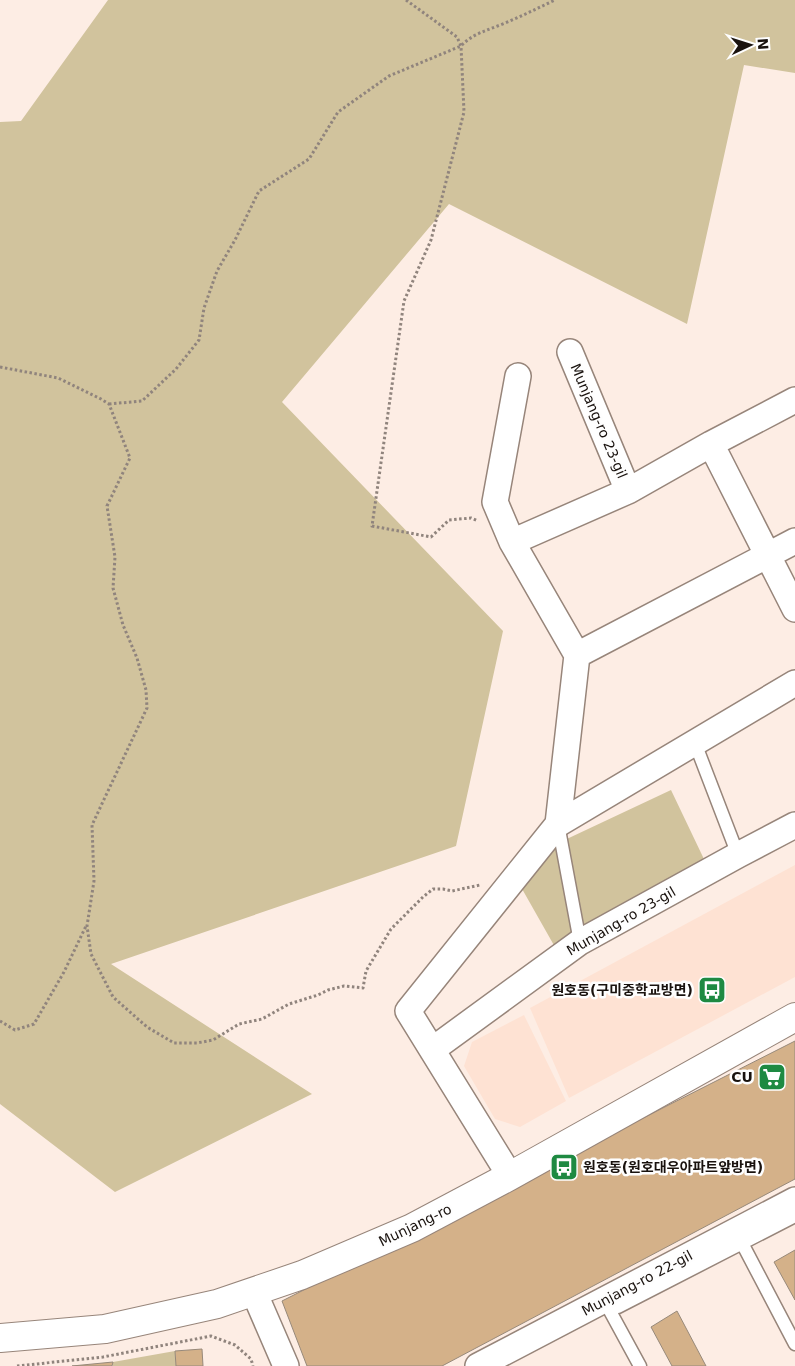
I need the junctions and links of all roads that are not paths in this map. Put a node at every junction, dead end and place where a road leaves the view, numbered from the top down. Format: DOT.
graph roads {
  1 [pos="570,352"];
  2 [pos="518,376"];
  3 [pos="795,400"];
  4 [pos="711,444"];
  5 [pos="628,491"];
  6 [pos="510,537"];
  7 [pos="795,541"];
  8 [pos="768,555"];
  9 [pos="795,609"];
  10 [pos="577,655"];
  11 [pos="795,683"];
  12 [pos="695,744"];
  13 [pos="558,824"];
  14 [pos="795,825"];
  15 [pos="738,855"];
  16 [pos="580,942"];
  17 [pos="795,1017"];
  18 [pos="432,1050"];
  19 [pos="510,1176"];
  20 [pos="795,1200"];
  21 [pos="795,1216"];
  22 [pos="742,1243"];
  23 [pos="254,1292"];
  24 [pos="610,1311"];
  25 [pos="0,1338"];
  26 [pos="795,1344"];
  27 [pos="286,1366"];
  28 [pos="478,1366"];
  29 [pos="503,1366"];
  30 [pos="640,1366"];
  1 -- 5 [label="street, Munjang-ro 23-gil"];
  2 -- 6 [label="street"];
  3 -- 4 [label="street, Munjang-ro 23-gil"];
  4 -- 5 [label="street, Munjang-ro 23-gil"];
  4 -- 8 [label="street"];
  5 -- 6 [label="street, Munjang-ro 23-gil"];
  6 -- 10 [label="street"];
  7 -- 8 [label="street"];
  8 -- 9 [label="street"];
  8 -- 10 [label="street"];
  10 -- 13 [label="street"];
  11 -- 12 [label="street"];
  12 -- 13 [label="street"];
  12 -- 15 [label="lane"];
  13 -- 16 [label="lane"];
  13 -- 18 [label="street"];
  14 -- 15 [label="street, Munjang-ro 23-gil"];
  15 -- 16 [label="street, Munjang-ro 23-gil"];
  16 -- 18 [label="street, Munjang-ro 23-gil"];
  17 -- 19 [label="street, Munjang-ro"];
  18 -- 19 [label="street"];
  19 -- 23 [label="street, Munjang-ro"];
  20 -- 28 [label="street, Munjang-ro 22-gil"];
  21 -- 22 [label="lane"];
  22 -- 24 [label="lane"];
  22 -- 26 [label="lane"];
  23 -- 25 [label="street, Munjang-ro"];
  23 -- 27 [label="street"];
  24 -- 29 [label="lane"];
  24 -- 30 [label="lane"];
}
